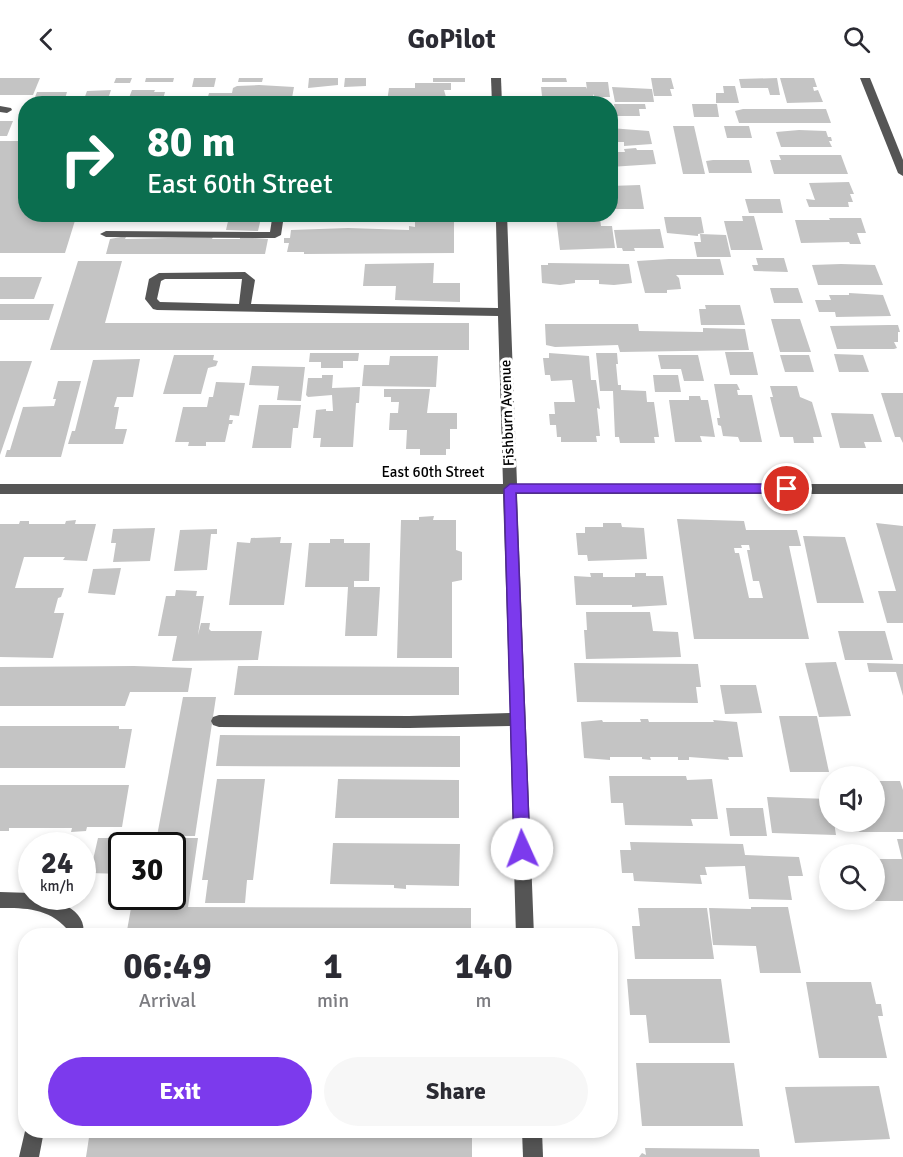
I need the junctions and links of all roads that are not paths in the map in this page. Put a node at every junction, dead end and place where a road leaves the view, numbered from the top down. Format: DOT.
graph roads {
  1 [pos="496,78"];
  2 [pos="865,78"];
  3 [pos="497,96"];
  4 [pos="903,173"];
  5 [pos="277,222"];
  6 [pos="501,222"];
  7 [pos="106,234"];
  8 [pos="244,309"];
  9 [pos="504,312"];
  10 [pos="0,489"];
  11 [pos="510,489"];
  12 [pos="903,489"];
  13 [pos="518,719"];
  14 [pos="219,721"];
  15 [pos="0,900"];
  16 [pos="76,928"];
  17 [pos="525,928"];
  18 [pos="33,1138"];
  19 [pos="532,1138"];
  20 [pos="29,1157"];
  21 [pos="533,1157"];
  1 -- 3 [label="street"];
  2 -- 4 [label="street"];
  5 -- 7 [label="street"];
  6 -- 9 [label="street, Fishburn Avenue"];
  8 -- 8 [label="street"];
  8 -- 9 [label="street"];
  9 -- 11 [label="street, Fishburn Avenue"];
  10 -- 11 [label="street, East 60th Street"];
  11 -- 12 [label="street, East 60th Street"];
  11 -- 13 [label="street, Fishburn Avenue"];
  13 -- 14 [label="street"];
  13 -- 17 [label="street, Fishburn Avenue"];
  15 -- 16 [label="street"];
  18 -- 20 [label="street"];
  19 -- 21 [label="street"];
}
